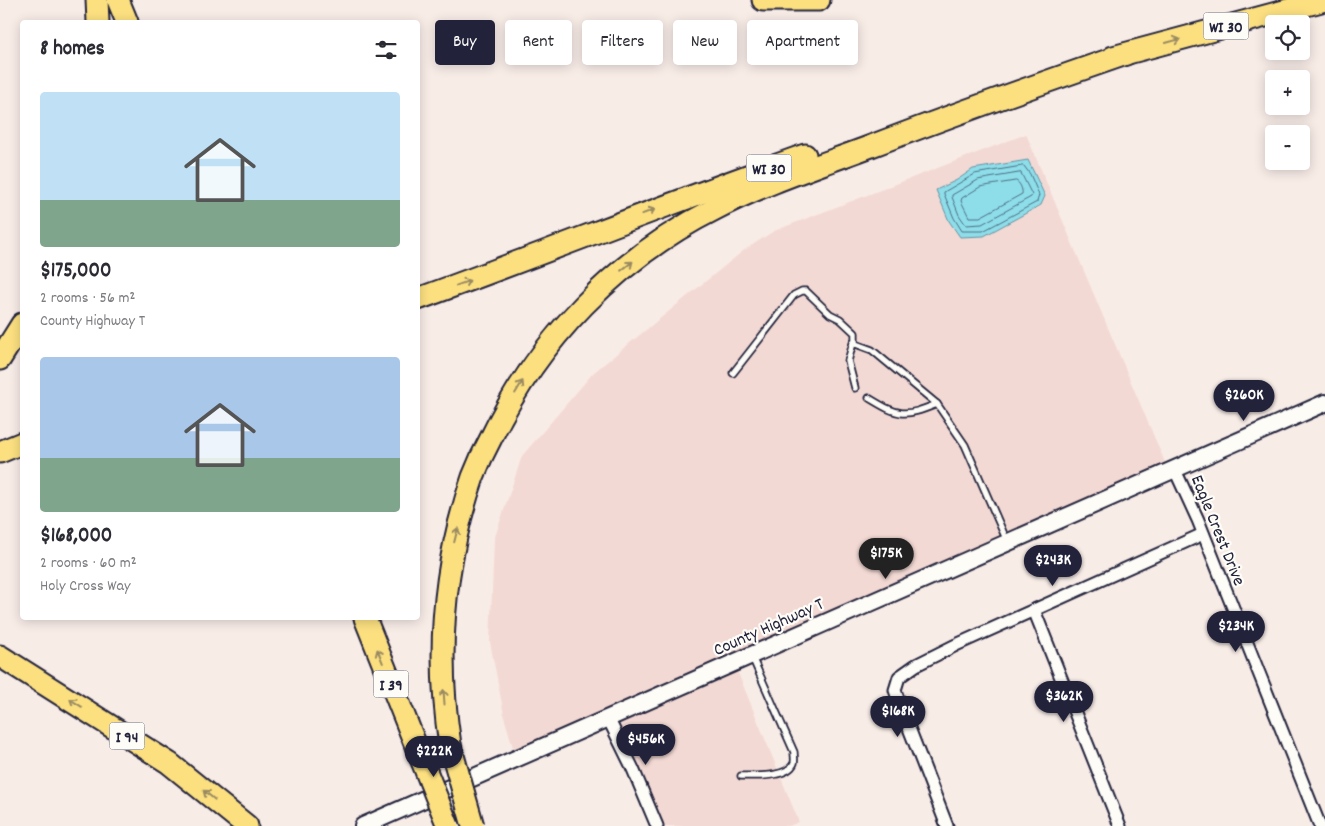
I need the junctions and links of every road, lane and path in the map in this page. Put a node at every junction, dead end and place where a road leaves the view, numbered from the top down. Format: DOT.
graph roads {
  1 [pos="96,0"];
  2 [pos="118,0"];
  3 [pos="763,0"];
  4 [pos="818,0"];
  5 [pos="1325,0"];
  6 [pos="98,20"];
  7 [pos="126,20"];
  8 [pos="1126,54"];
  9 [pos="420,298"];
  10 [pos="20,327"];
  11 [pos="855,344"];
  12 [pos="0,359"];
  13 [pos="733,373"];
  14 [pos="855,388"];
  15 [pos="868,398"];
  16 [pos="1325,403"];
  17 [pos="937,404"];
  18 [pos="20,444"];
  19 [pos="0,452"];
  20 [pos="1176,470"];
  21 [pos="1203,534"];
  22 [pos="1008,543"];
  23 [pos="1034,610"];
  24 [pos="366,620"];
  25 [pos="0,656"];
  26 [pos="751,656"];
  27 [pos="608,718"];
  28 [pos="741,776"];
  29 [pos="247,826"];
  30 [pos="364,826"];
  31 [pos="448,826"];
  32 [pos="473,826"];
  33 [pos="657,826"];
  34 [pos="947,826"];
  35 [pos="1120,826"];
  36 [pos="1320,826"];
  1 -- 6 [label="highway"];
  2 -- 7 [label="highway"];
  3 -- 4 [label="highway"];
  8 -- 5 [label="highway, WI 30, one-way"];
  9 -- 8 [label="highway, WI 30, one-way"];
  32 -- 8 [label="highway, one-way, bridge"];
  10 -- 12 [label="highway"];
  11 -- 13 [label="lane"];
  11 -- 14 [label="lane"];
  11 -- 17 [label="lane"];
  15 -- 17 [label="lane"];
  16 -- 20 [label="main road, County Highway T"];
  17 -- 22 [label="lane"];
  18 -- 19 [label="highway"];
  20 -- 21 [label="street, Eagle Crest Drive"];
  20 -- 22 [label="main road, County Highway T"];
  21 -- 23 [label="street"];
  21 -- 36 [label="street, Eagle Crest Drive"];
  22 -- 26 [label="main road, County Highway T"];
  23 -- 34 [label="street"];
  23 -- 35 [label="street"];
  31 -- 24 [label="highway, I 39, one-way, bridge"];
  29 -- 25 [label="highway, I 94, one-way"];
  26 -- 27 [label="main road, County Highway T"];
  26 -- 28 [label="lane"];
  27 -- 30 [label="main road, County Highway T"];
  27 -- 33 [label="street"];
}
